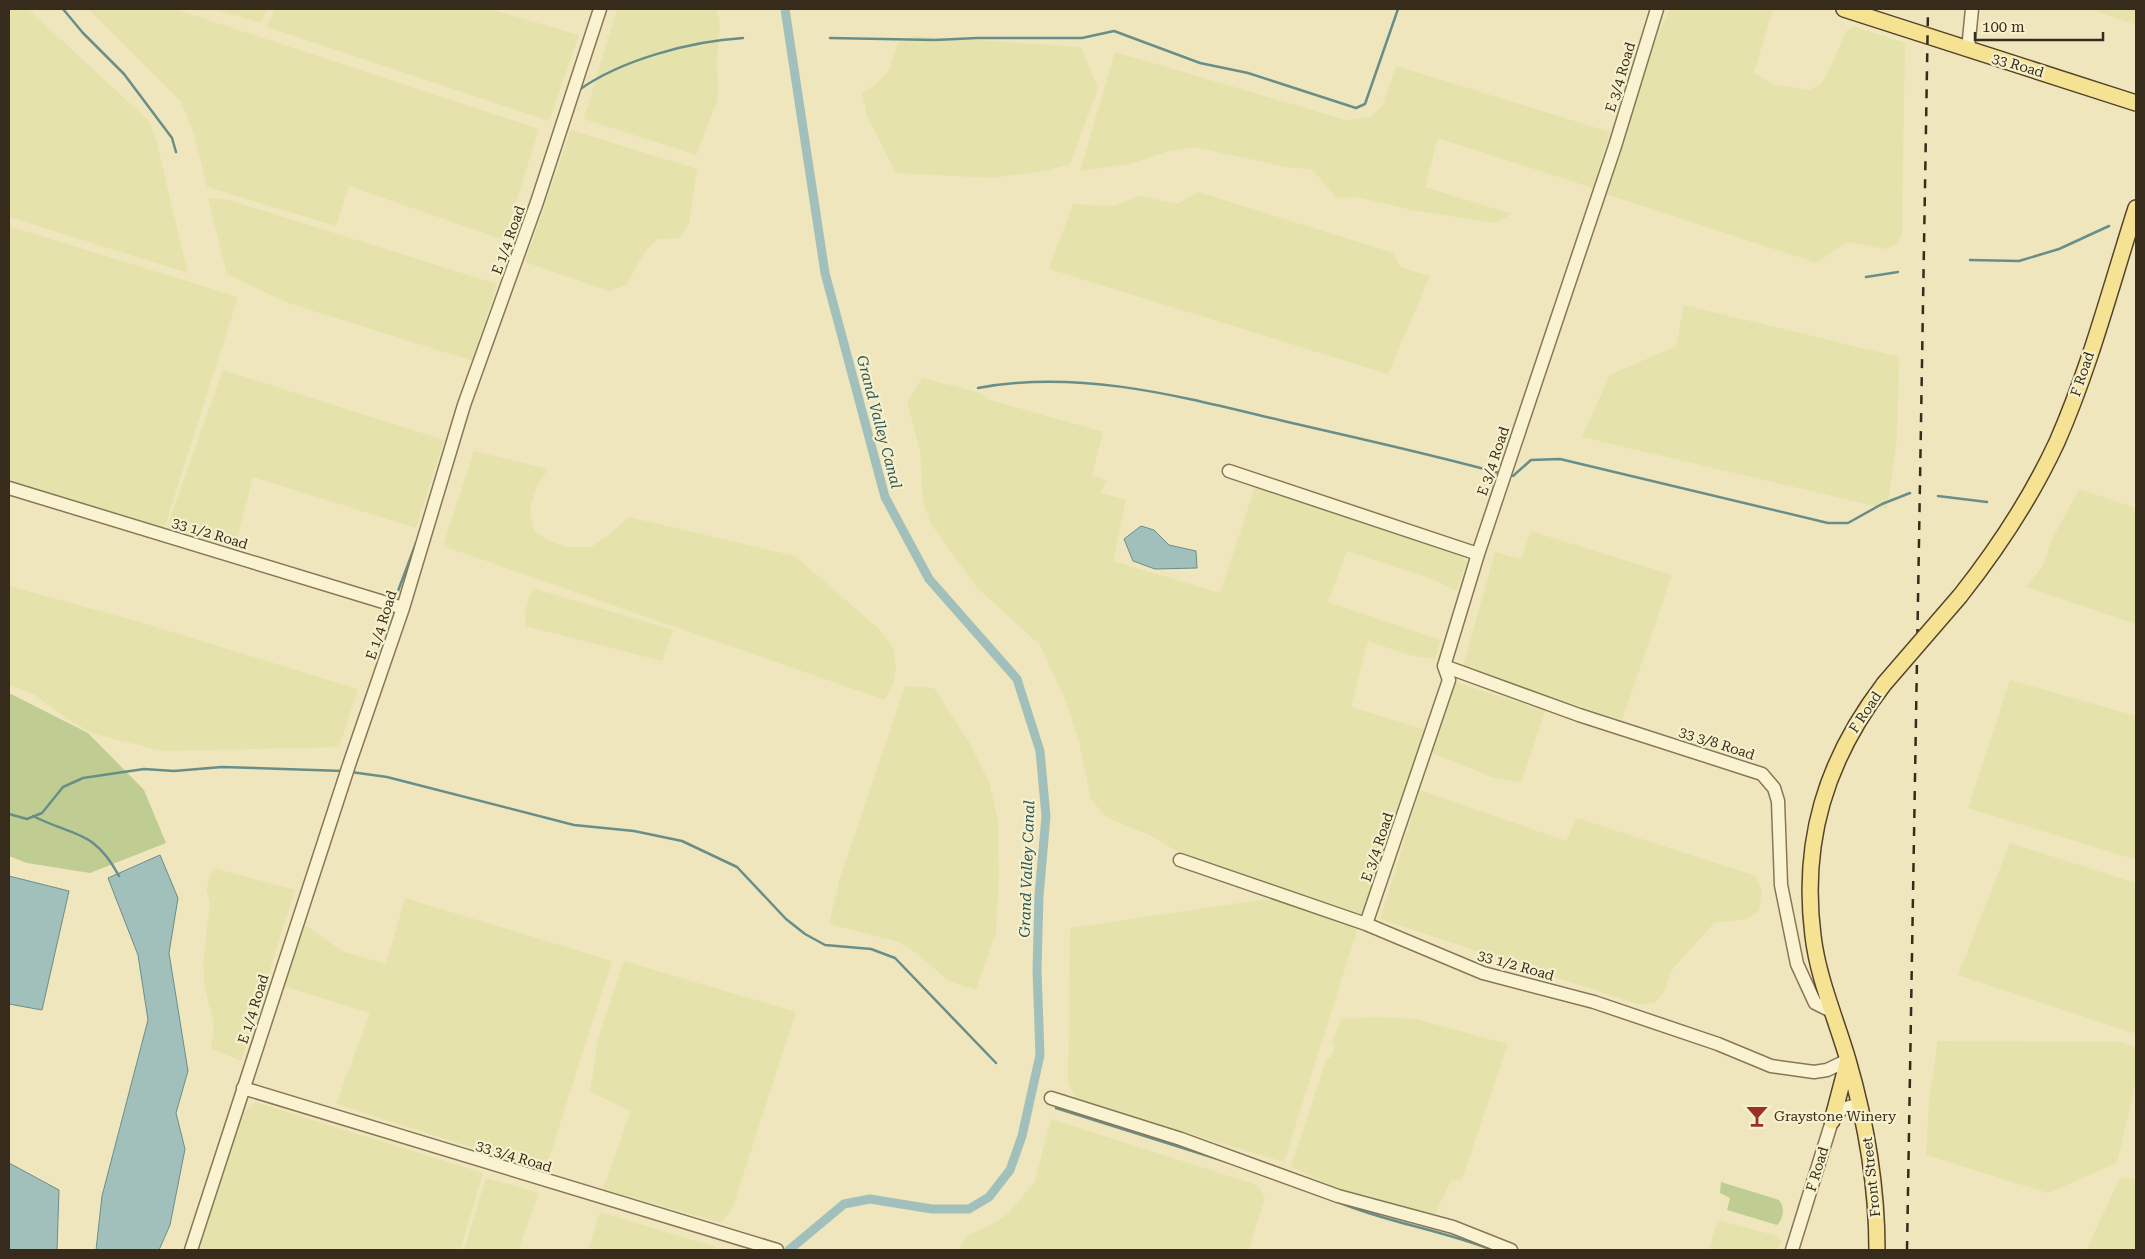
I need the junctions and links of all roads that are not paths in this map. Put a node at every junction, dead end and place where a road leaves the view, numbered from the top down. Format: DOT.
graph roads {
  1 [pos="600,9"];
  2 [pos="1657,9"];
  3 [pos="1844,9"];
  4 [pos="1972,9"];
  5 [pos="1968,49"];
  6 [pos="2136,103"];
  7 [pos="2136,208"];
  8 [pos="1229,470"];
  9 [pos="9,488"];
  10 [pos="1478,554"];
  11 [pos="403,608"];
  12 [pos="1444,666"];
  13 [pos="1180,860"];
  14 [pos="1366,924"];
  15 [pos="1833,1012"];
  16 [pos="1848,1060"];
  17 [pos="243,1088"];
  18 [pos="1051,1098"];
  19 [pos="1860,1104"];
  20 [pos="1832,1121"];
  21 [pos="191,1250"];
  22 [pos="777,1250"];
  23 [pos="1511,1250"];
  24 [pos="1792,1250"];
  25 [pos="1876,1250"];
  1 -- 11 [label="street, E 1/4 Road"];
  2 -- 10 [label="street, E 3/4 Road"];
  3 -- 5 [label="main road, 33 Road"];
  4 -- 5 [label="street"];
  5 -- 6 [label="main road, 33 Road"];
  7 -- 15 [label="main road, F Road, bridge"];
  8 -- 10 [label="street"];
  9 -- 11 [label="street, 33 1/2 Road"];
  10 -- 12 [label="street, E 3/4 Road"];
  11 -- 17 [label="street, E 1/4 Road"];
  12 -- 14 [label="street, E 3/4 Road"];
  12 -- 15 [label="street, 33 3/8 Road"];
  13 -- 14 [label="street, 33 1/2 Road"];
  14 -- 16 [label="street, 33 1/2 Road"];
  15 -- 16 [label="main road, F Road"];
  16 -- 19 [label="main road, F Road"];
  16 -- 20 [label="main road"];
  17 -- 21 [label="street, E 1/4 Road"];
  17 -- 22 [label="street, 33 3/4 Road"];
  18 -- 23 [label="street"];
  19 -- 20 [label="street"];
  19 -- 25 [label="main road, Front Street"];
  20 -- 24 [label="street, F Road"];
}
